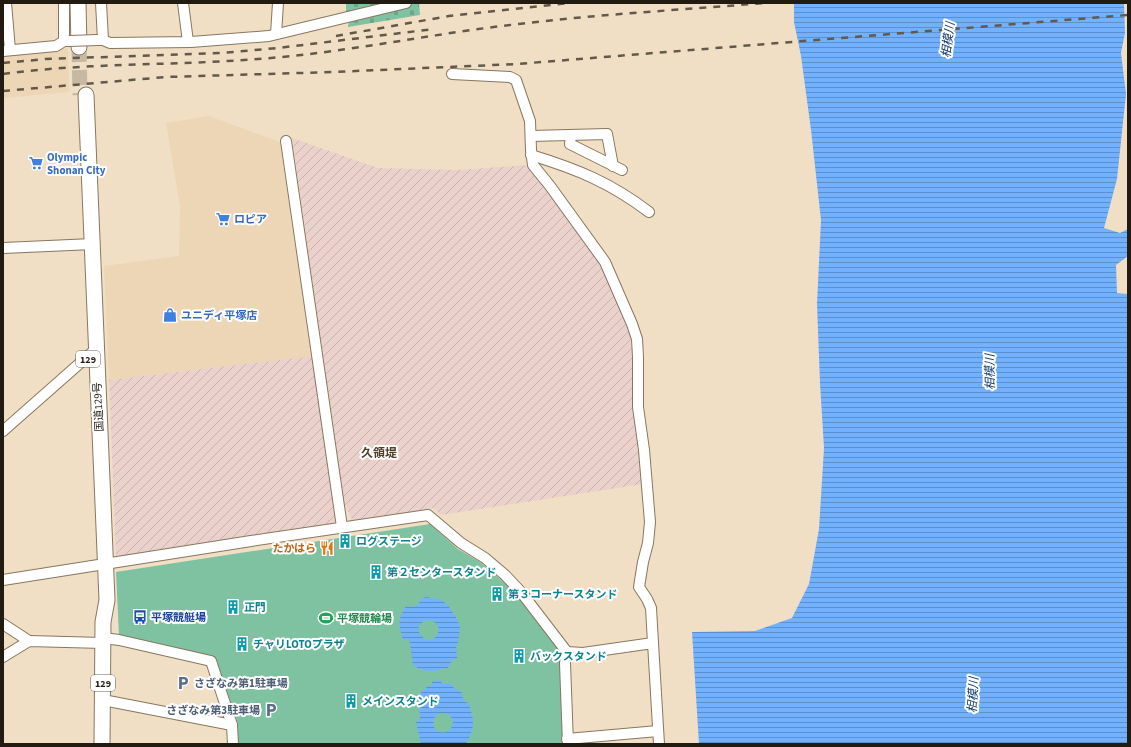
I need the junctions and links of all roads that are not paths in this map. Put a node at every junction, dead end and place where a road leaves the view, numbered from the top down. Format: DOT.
graph roads {
  1 [pos="7,3"];
  2 [pos="64,3"];
  3 [pos="78,3"];
  4 [pos="87,3"];
  5 [pos="101,3"];
  6 [pos="184,3"];
  7 [pos="278,3"];
  8 [pos="406,3"];
  9 [pos="276,34"];
  10 [pos="188,42"];
  11 [pos="83,43"];
  12 [pos="6,50"];
  13 [pos="452,74"];
  14 [pos="83,95"];
  15 [pos="571,135"];
  16 [pos="530,136"];
  17 [pos="286,141"];
  18 [pos="532,155"];
  19 [pos="649,212"];
  20 [pos="89,245"];
  21 [pos="3,248"];
  22 [pos="92,353"];
  23 [pos="3,431"];
  24 [pos="342,527"];
  25 [pos="102,565"];
  26 [pos="3,580"];
  27 [pos="3,624"];
  28 [pos="104,640"];
  29 [pos="29,641"];
  30 [pos="653,643"];
  31 [pos="567,652"];
  32 [pos="3,658"];
  33 [pos="103,700"];
  34 [pos="232,725"];
  35 [pos="658,731"];
  36 [pos="568,741"];
  37 [pos="102,744"];
  38 [pos="233,744"];
  39 [pos="659,744"];
  1 -- 12 [label="street"];
  2 -- 11 [label="street"];
  3 -- 11 [label="highway"];
  4 -- 11 [label="highway"];
  5 -- 11 [label="street"];
  6 -- 10 [label="street"];
  7 -- 9 [label="street"];
  8 -- 9 [label="street"];
  9 -- 10 [label="street"];
  10 -- 11 [label="street"];
  11 -- 12 [label="street"];
  13 -- 16 [label="street"];
  14 -- 20 [label="highway, 国道129号 / 129"];
  15 -- 15 [label="street"];
  15 -- 16 [label="street"];
  16 -- 18 [label="street"];
  17 -- 24 [label="street"];
  18 -- 19 [label="street"];
  18 -- 30 [label="street"];
  20 -- 21 [label="street"];
  20 -- 22 [label="highway, 国道129号 / 129"];
  22 -- 23 [label="street"];
  22 -- 25 [label="highway, 国道129号 / 129"];
  24 -- 25 [label="street"];
  24 -- 31 [label="street"];
  25 -- 26 [label="street"];
  25 -- 28 [label="highway, 国道129号 / 129"];
  27 -- 29 [label="street"];
  28 -- 29 [label="street"];
  28 -- 33 [label="highway, 国道129号 / 129"];
  28 -- 34 [label="street"];
  29 -- 32 [label="street"];
  30 -- 31 [label="street"];
  30 -- 35 [label="street"];
  31 -- 36 [label="street"];
  33 -- 34 [label="street"];
  33 -- 37 [label="highway, 国道129号 / 129"];
  34 -- 38 [label="street"];
  35 -- 36 [label="street"];
  35 -- 39 [label="street"];
}
